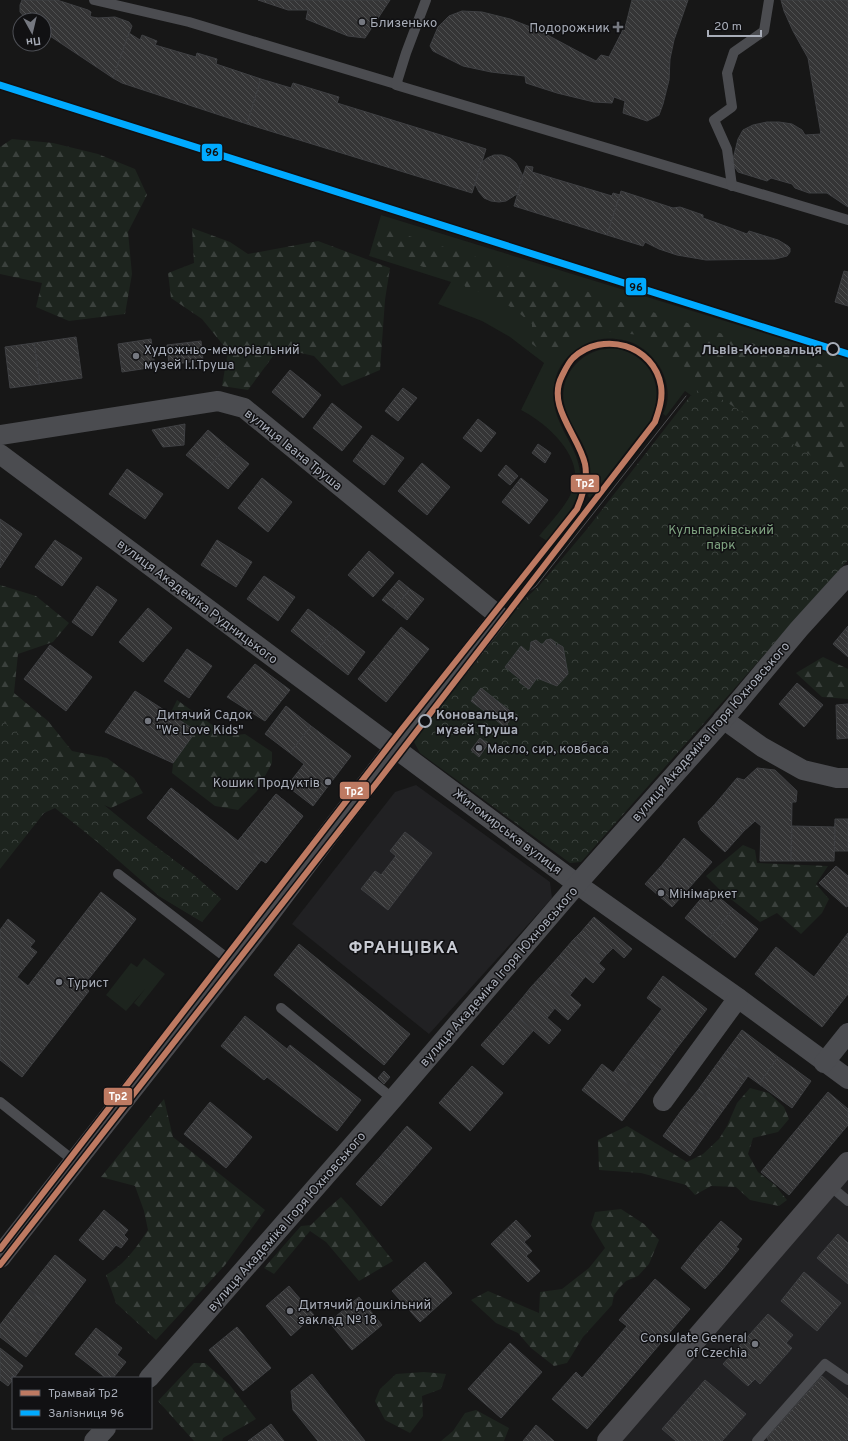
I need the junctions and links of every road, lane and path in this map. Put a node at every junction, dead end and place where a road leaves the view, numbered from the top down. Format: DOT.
graph roads {
  1 [pos="94,0"];
  2 [pos="426,0"];
  3 [pos="769,0"];
  4 [pos="396,84"];
  5 [pos="732,186"];
  6 [pos="848,220"];
  7 [pos="0,434"];
  8 [pos="0,454"];
  9 [pos="848,575"];
  10 [pos="723,719"];
  11 [pos="396,747"];
  12 [pos="848,778"];
  13 [pos="118,874"];
  14 [pos="578,883"];
  15 [pos="232,962"];
  16 [pos="738,998"];
  17 [pos="281,1008"];
  18 [pos="848,1033"];
  19 [pos="824,1063"];
  20 [pos="848,1079"];
  21 [pos="393,1099"];
  22 [pos="664,1101"];
  23 [pos="0,1102"];
  24 [pos="74,1162"];
  25 [pos="848,1164"];
  26 [pos="829,1185"];
  27 [pos="848,1201"];
  28 [pos="0,1257"];
  29 [pos="150,1377"];
  30 [pos="848,1380"];
  31 [pos="105,1429"];
  32 [pos="94,1441"];
  33 [pos="608,1441"];
  34 [pos="757,1441"];
  1 -- 4 [label="lane"];
  2 -- 4 [label="lane"];
  3 -- 5 [label="lane"];
  4 -- 5 [label="lane"];
  5 -- 6 [label="lane"];
  7 -- 11 [label="street, вулиця Івана Труша"];
  8 -- 11 [label="street, вулиця Академіка Рудницького"];
  9 -- 10 [label="street, вулиця Академіка Ігоря Юхновського"];
  10 -- 12 [label="street"];
  10 -- 14 [label="street, вулиця Академіка Ігоря Юхновського"];
  11 -- 14 [label="street, Житомирська вулиця"];
  11 -- 15 [label="street"];
  13 -- 15 [label="lane"];
  14 -- 16 [label="street, Житомирська вулиця"];
  14 -- 21 [label="street, вулиця Академіка Ігоря Юхновського"];
  15 -- 24 [label="street"];
  16 -- 19 [label="street, Житомирська вулиця"];
  16 -- 22 [label="street"];
  17 -- 21 [label="lane"];
  18 -- 19 [label="street"];
  19 -- 20 [label="street, Житомирська вулиця"];
  21 -- 29 [label="street, вулиця Академіка Ігоря Юхновського"];
  23 -- 24 [label="lane"];
  24 -- 28 [label="street"];
  25 -- 26 [label="street"];
  26 -- 27 [label="lane"];
  26 -- 33 [label="street"];
  30 -- 34 [label="lane"];
  31 -- 32 [label="street"];
}
